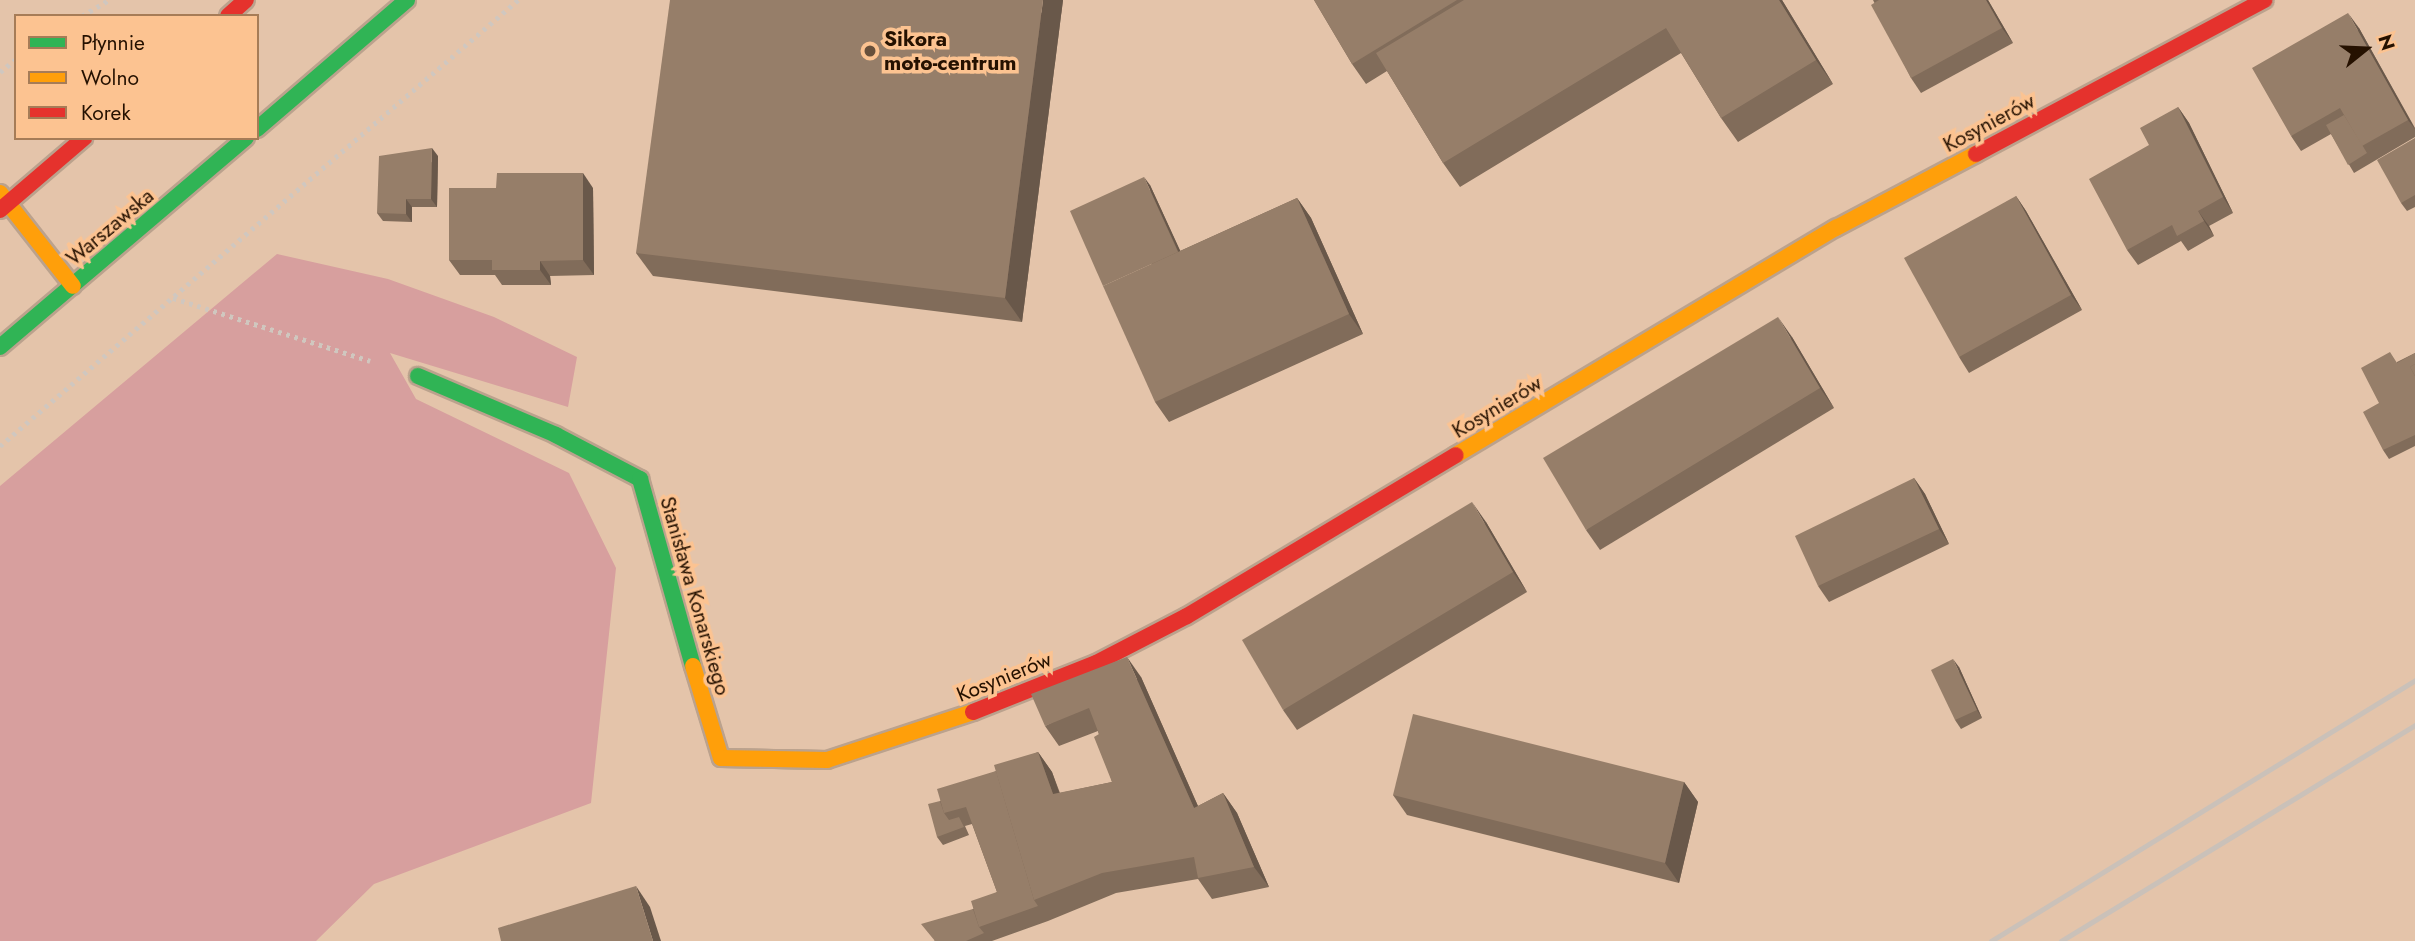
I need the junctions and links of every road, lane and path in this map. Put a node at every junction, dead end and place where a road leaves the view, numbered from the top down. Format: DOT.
graph roads {
  1 [pos="109,0"];
  2 [pos="246,0"];
  3 [pos="407,0"];
  4 [pos="518,0"];
  5 [pos="2265,0"];
  6 [pos="85,14"];
  7 [pos="230,14"];
  8 [pos="14,61"];
  9 [pos="0,72"];
  10 [pos="259,127"];
  11 [pos="81,140"];
  12 [pos="244,140"];
  13 [pos="2,202"];
  14 [pos="73,286"];
  15 [pos="173,298"];
  16 [pos="0,347"];
  17 [pos="418,376"];
  18 [pos="0,446"];
  19 [pos="721,758"];
  1 -- 6 [label="path"];
  2 -- 7 [label="street"];
  3 -- 10 [label="street"];
  4 -- 15 [label="path"];
  5 -- 19 [label="street, Kosynierów"];
  8 -- 9 [label="path"];
  11 -- 13 [label="street"];
  12 -- 14 [label="street, Warszawska"];
  13 -- 14 [label="street"];
  14 -- 16 [label="street, Warszawska"];
  15 -- 17 [label="path"];
  15 -- 18 [label="path"];
  17 -- 19 [label="street, Stanisława Konarskiego"];
}
